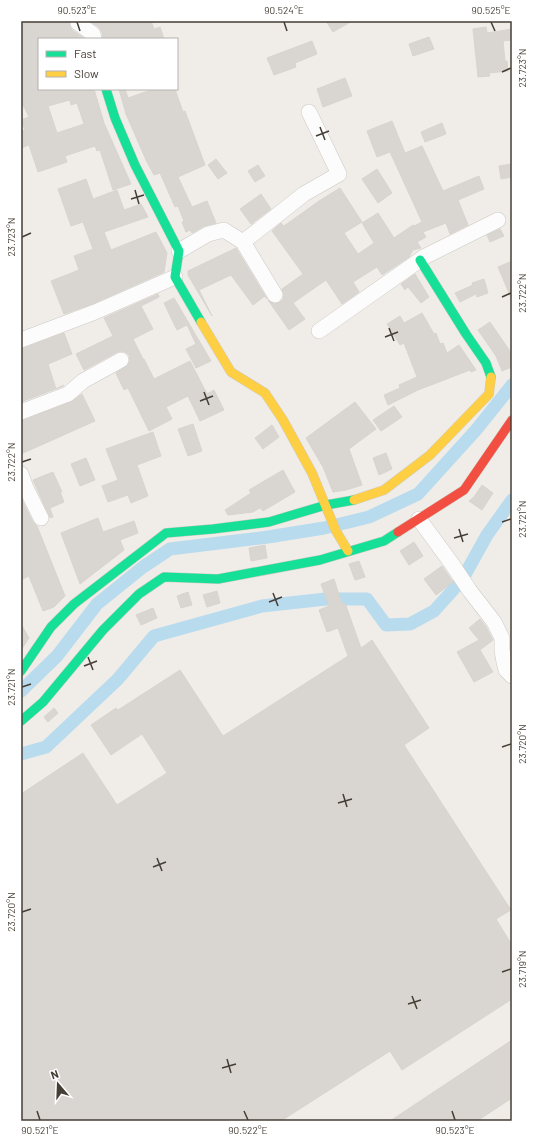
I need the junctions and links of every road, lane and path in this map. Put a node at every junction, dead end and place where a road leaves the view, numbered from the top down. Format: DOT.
graph roads {
  1 [pos="78,21"];
  2 [pos="94,38"];
  3 [pos="106,90"];
  4 [pos="309,112"];
  5 [pos="498,220"];
  6 [pos="243,242"];
  7 [pos="179,251"];
  8 [pos="420,260"];
  9 [pos="175,276"];
  10 [pos="276,295"];
  11 [pos="319,331"];
  12 [pos="21,340"];
  13 [pos="121,360"];
  14 [pos="21,412"];
  15 [pos="512,420"];
  16 [pos="21,474"];
  17 [pos="327,508"];
  18 [pos="41,518"];
  19 [pos="419,519"];
  20 [pos="348,551"];
  21 [pos="21,671"];
  22 [pos="512,676"];
  23 [pos="21,721"];
  1 -- 2 [label="street"];
  3 -- 7 [label="street"];
  4 -- 6 [label="street"];
  5 -- 8 [label="street"];
  6 -- 7 [label="street"];
  6 -- 10 [label="street"];
  7 -- 9 [label="street"];
  8 -- 11 [label="street"];
  8 -- 17 [label="street"];
  9 -- 12 [label="street"];
  9 -- 17 [label="street"];
  13 -- 14 [label="street"];
  15 -- 19 [label="street"];
  16 -- 18 [label="street"];
  17 -- 20 [label="street"];
  17 -- 21 [label="street"];
  19 -- 20 [label="street"];
  19 -- 22 [label="street"];
  20 -- 23 [label="street"];
}
